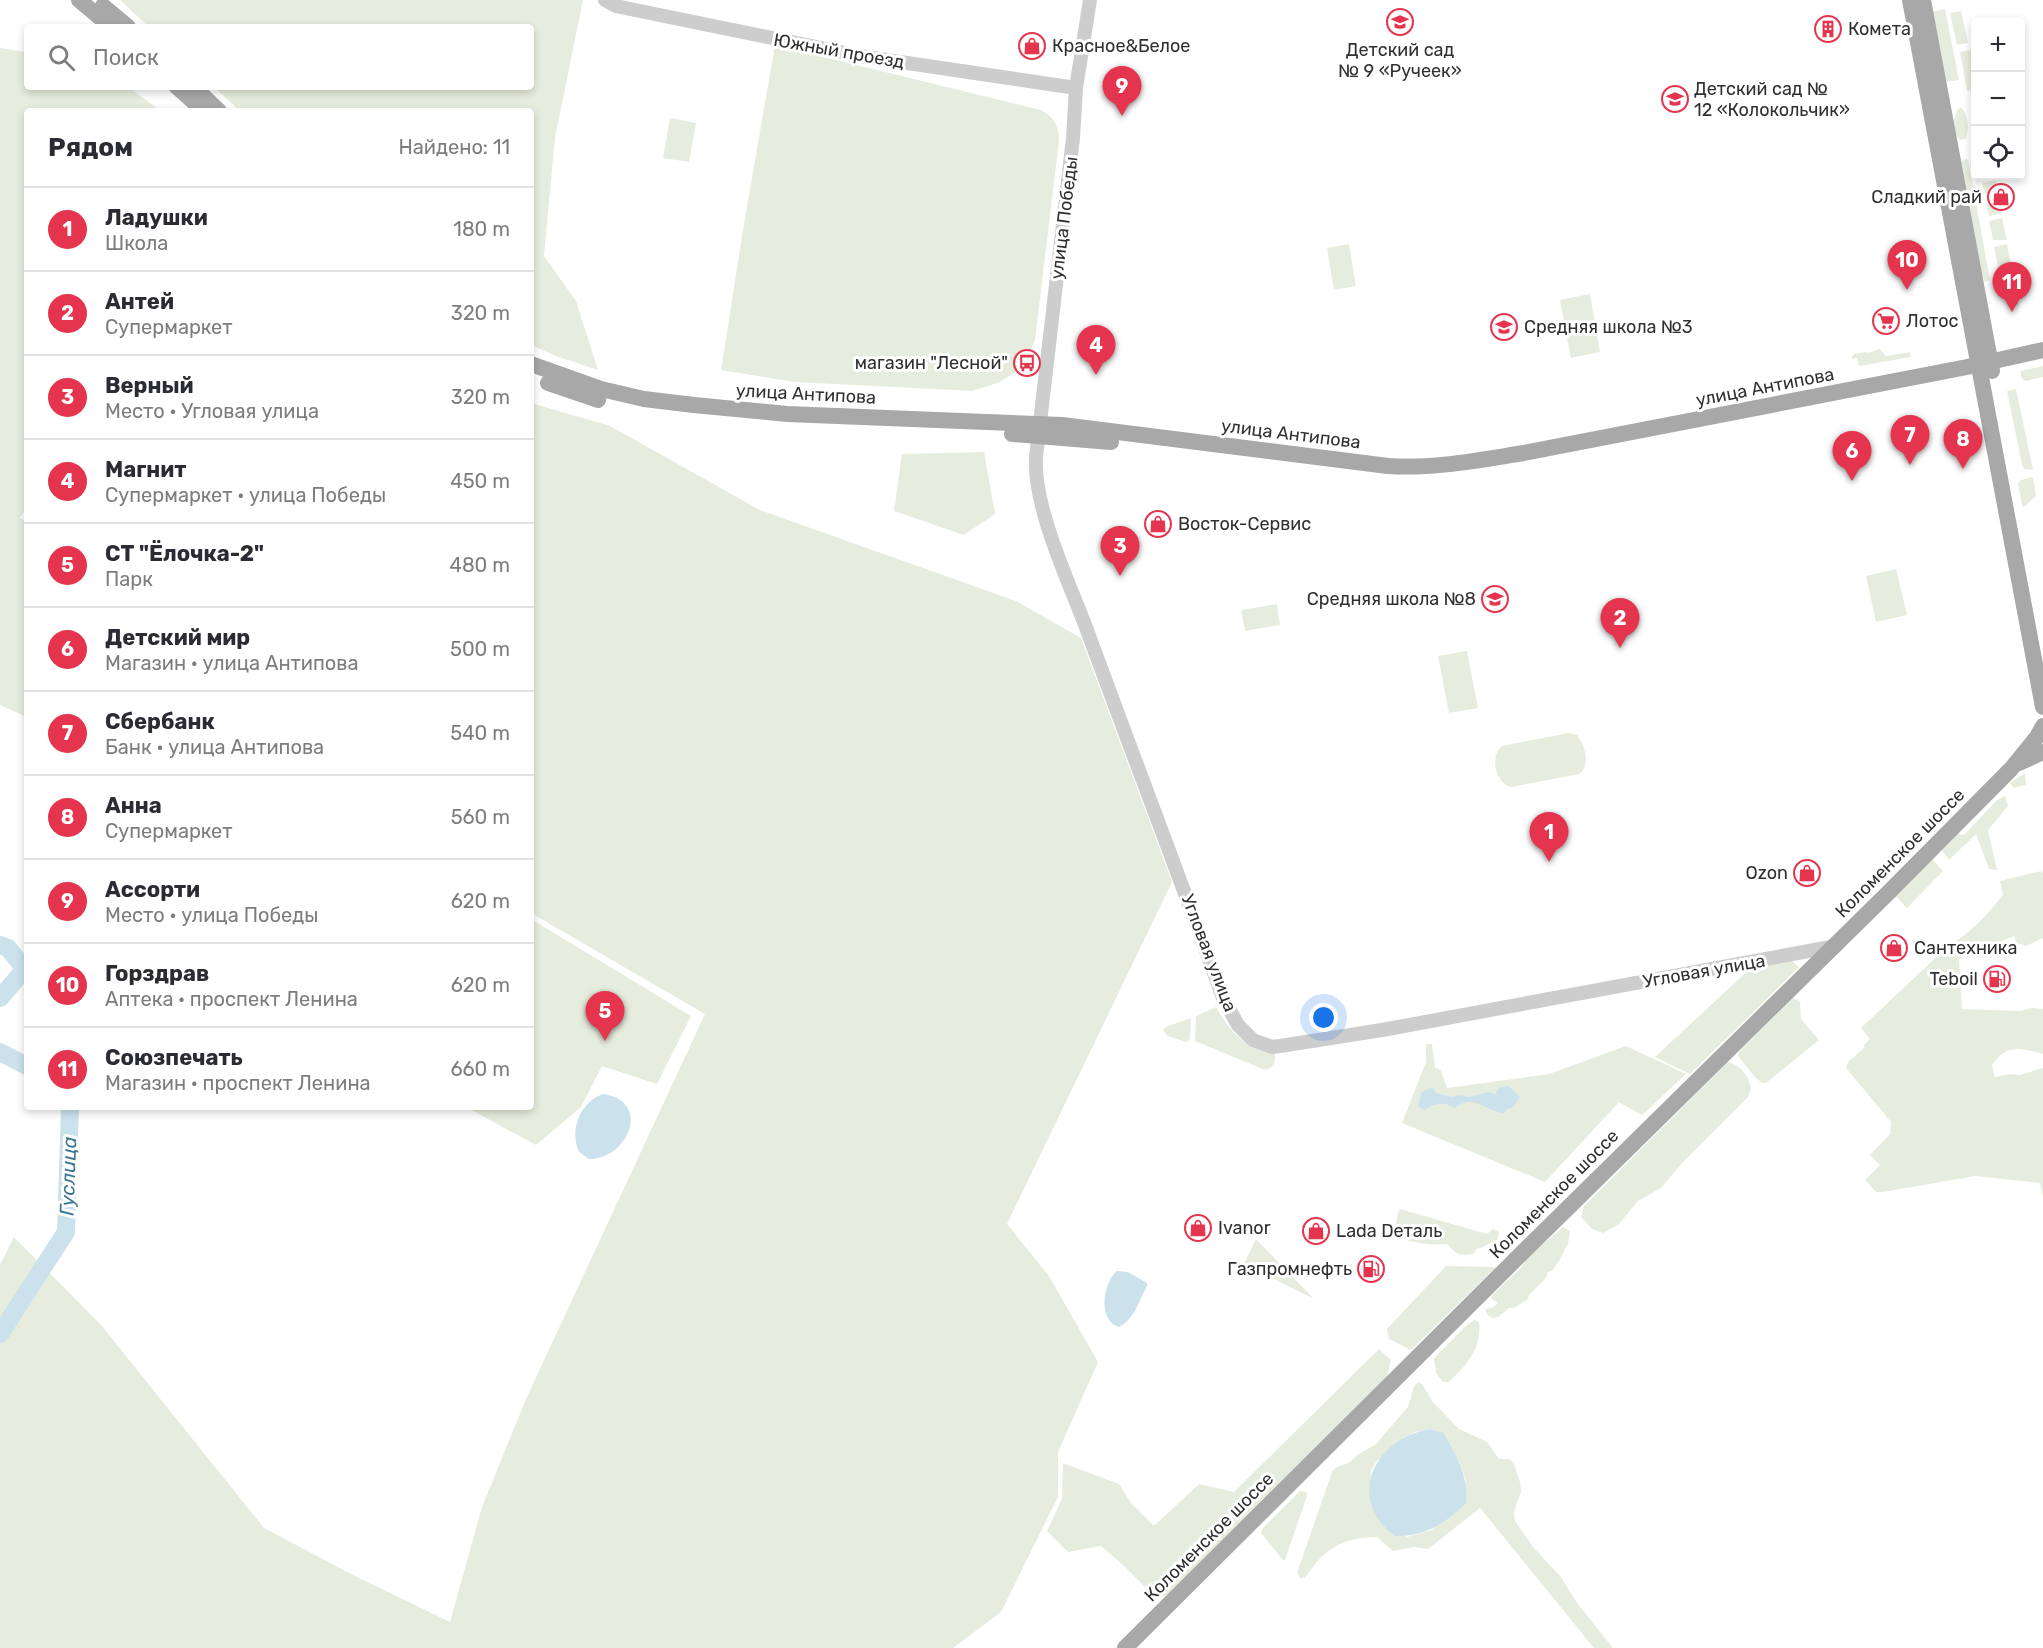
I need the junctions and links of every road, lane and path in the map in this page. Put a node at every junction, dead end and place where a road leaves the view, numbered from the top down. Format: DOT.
graph roads {
  1 [pos="79,0"];
  2 [pos="96,0"];
  3 [pos="604,0"];
  4 [pos="1090,0"];
  5 [pos="1910,0"];
  6 [pos="1923,0"];
  7 [pos="107,24"];
  8 [pos="124,24"];
  9 [pos="1076,88"];
  10 [pos="180,90"];
  11 [pos="196,90"];
  12 [pos="201,108"];
  13 [pos="216,108"];
  14 [pos="2043,351"];
  15 [pos="2043,361"];
  16 [pos="534,365"];
  17 [pos="1986,369"];
  18 [pos="534,376"];
  19 [pos="1039,430"];
  20 [pos="2031,616"];
  21 [pos="2043,652"];
  22 [pos="2043,707"];
  23 [pos="2043,726"];
  24 [pos="2043,741"];
  25 [pos="2026,758"];
  26 [pos="2043,762"];
  27 [pos="1836,946"];
  28 [pos="1125,1648"];
  1 -- 7 [label="main road"];
  2 -- 8 [label="main road"];
  3 -- 9 [label="street, Южный проезд"];
  4 -- 9 [label="street, улица Победы"];
  5 -- 17 [label="main road"];
  6 -- 17 [label="main road"];
  9 -- 19 [label="street, улица Победы"];
  10 -- 12 [label="main road"];
  11 -- 13 [label="main road"];
  14 -- 17 [label="main road, улица Антипова"];
  15 -- 17 [label="main road, улица Антипова"];
  16 -- 19 [label="main road, улица Антипова"];
  17 -- 19 [label="main road, улица Антипова"];
  17 -- 20 [label="main road"];
  18 -- 19 [label="main road, улица Антипова"];
  19 -- 27 [label="street, Угловая улица"];
  20 -- 21 [label="main road"];
  20 -- 22 [label="main road"];
  23 -- 25 [label="main road, Коломенское шоссе"];
  24 -- 25 [label="main road"];
  25 -- 26 [label="main road"];
  25 -- 27 [label="main road, Коломенское шоссе"];
  27 -- 28 [label="main road, Коломенское шоссе"];
}
